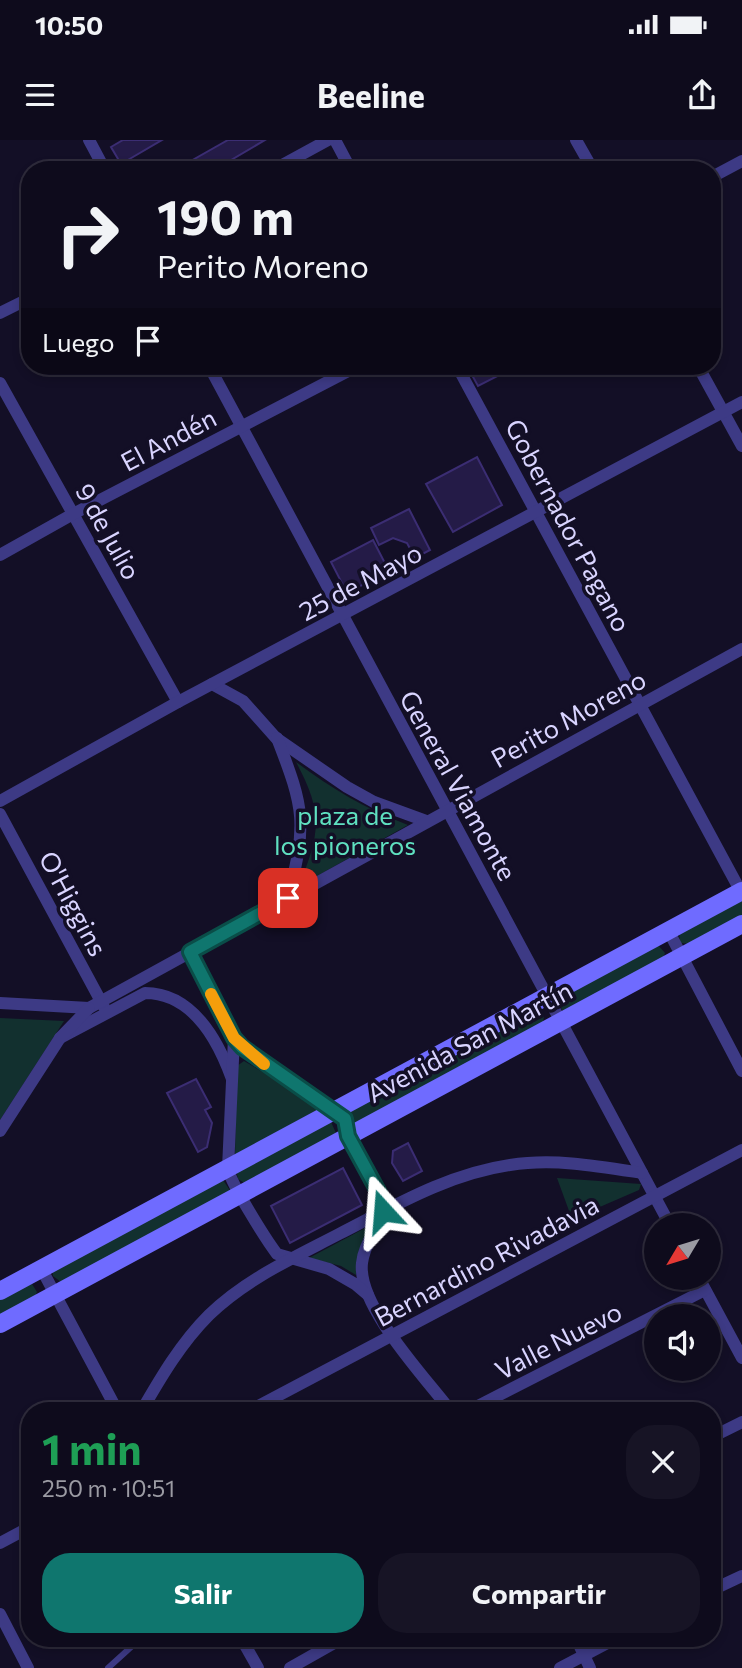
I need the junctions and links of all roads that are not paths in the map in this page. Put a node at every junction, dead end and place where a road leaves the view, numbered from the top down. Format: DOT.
graph roads {
  1 [pos="328,140"];
  2 [pos="335,140"];
  3 [pos="576,140"];
  4 [pos="94,142"];
  5 [pos="101,161"];
  6 [pos="290,161"];
  7 [pos="346,161"];
  8 [pos="588,161"];
  9 [pos="742,161"];
  10 [pos="721,172"];
  11 [pos="21,302"];
  12 [pos="0,313"];
  13 [pos="214,375"];
  14 [pos="341,375"];
  15 [pos="462,375"];
  16 [pos="703,375"];
  17 [pos="0,383"];
  18 [pos="742,402"];
  19 [pos="723,412"];
  20 [pos="242,426"];
  21 [pos="742,446"];
  22 [pos="536,513"];
  23 [pos="73,514"];
  24 [pos="0,555"];
  25 [pos="341,618"];
  26 [pos="742,649"];
  27 [pos="212,684"];
  28 [pos="178,702"];
  29 [pos="639,704"];
  30 [pos="276,738"];
  31 [pos="0,801"];
  32 [pos="449,809"];
  33 [pos="0,814"];
  34 [pos="426,821"];
  35 [pos="741,891"];
  36 [pos="288,898"];
  37 [pos="742,924"];
  38 [pos="668,930"];
  39 [pos="190,952"];
  40 [pos="681,956"];
  41 [pos="546,996"];
  42 [pos="100,1000"];
  43 [pos="0,1003"];
  44 [pos="89,1008"];
  45 [pos="107,1013"];
  46 [pos="560,1022"];
  47 [pos="60,1038"];
  48 [pos="234,1038"];
  49 [pos="742,1071"];
  50 [pos="233,1083"];
  51 [pos="335,1110"];
  52 [pos="0,1131"];
  53 [pos="348,1136"];
  54 [pos="742,1150"];
  55 [pos="228,1168"];
  56 [pos="642,1173"];
  57 [pos="241,1194"];
  58 [pos="655,1197"];
  59 [pos="383,1211"];
  60 [pos="664,1213"];
  61 [pos="289,1260"];
  62 [pos="41,1268"];
  63 [pos="705,1290"];
  64 [pos="0,1291"];
  65 [pos="55,1294"];
  66 [pos="368,1295"];
  67 [pos="0,1324"];
  68 [pos="393,1335"];
  69 [pos="742,1358"];
  70 [pos="113,1402"];
  71 [pos="147,1402"];
  72 [pos="266,1402"];
  73 [pos="444,1402"];
  74 [pos="486,1402"];
  75 [pos="742,1422"];
  76 [pos="721,1432"];
  77 [pos="21,1532"];
  78 [pos="0,1543"];
  79 [pos="742,1576"];
  80 [pos="721,1586"];
  81 [pos="0,1614"];
  82 [pos="131,1647"];
  83 [pos="246,1647"];
  84 [pos="327,1647"];
  85 [pos="580,1647"];
  86 [pos="600,1647"];
  87 [pos="584,1655"];
  88 [pos="28,1668"];
  89 [pos="108,1668"];
  90 [pos="258,1668"];
  91 [pos="290,1668"];
  92 [pos="560,1668"];
  93 [pos="590,1668"];
  1 -- 6 [label="street"];
  2 -- 7 [label="street"];
  3 -- 8 [label="street"];
  4 -- 5 [label="street"];
  9 -- 10 [label="street"];
  11 -- 12 [label="street"];
  13 -- 20 [label="street, General Viamonte"];
  14 -- 20 [label="street, El Andén"];
  15 -- 22 [label="street, Gobernador Pagano"];
  16 -- 19 [label="street"];
  17 -- 23 [label="street, 9 de Julio"];
  18 -- 19 [label="street, 25 de Mayo"];
  19 -- 21 [label="street"];
  19 -- 22 [label="street, 25 de Mayo"];
  20 -- 23 [label="street, El Andén"];
  20 -- 25 [label="street, General Viamonte"];
  22 -- 25 [label="street, 25 de Mayo"];
  22 -- 29 [label="street, Gobernador Pagano"];
  23 -- 24 [label="street, El Andén"];
  23 -- 28 [label="street, 9 de Julio"];
  25 -- 27 [label="street, 25 de Mayo"];
  25 -- 32 [label="street, General Viamonte"];
  26 -- 29 [label="street, Perito Moreno"];
  27 -- 28 [label="street, 25 de Mayo"];
  27 -- 30 [label="street"];
  28 -- 31 [label="street, 25 de Mayo"];
  29 -- 32 [label="street, Perito Moreno"];
  29 -- 35 [label="street, Gobernador Pagano"];
  30 -- 34 [label="street"];
  30 -- 36 [label="street"];
  32 -- 34 [label="street, Perito Moreno"];
  32 -- 41 [label="street, General Viamonte"];
  33 -- 42 [label="street, O'Higgins"];
  34 -- 36 [label="street, Perito Moreno"];
  35 -- 38 [label="main road, Avenida San Martín"];
  36 -- 39 [label="street, Perito Moreno"];
  37 -- 40 [label="main road, Avenida San Martín"];
  38 -- 40 [label="street"];
  38 -- 41 [label="main road, Avenida San Martín"];
  39 -- 42 [label="street, Perito Moreno"];
  39 -- 48 [label="street"];
  40 -- 46 [label="main road, Avenida San Martín"];
  40 -- 49 [label="street"];
  41 -- 46 [label="street, General Viamonte"];
  41 -- 51 [label="main road, Avenida San Martín"];
  42 -- 44 [label="street, Perito Moreno"];
  42 -- 45 [label="street, O'Higgins"];
  43 -- 44 [label="street"];
  44 -- 47 [label="street, Perito Moreno"];
  45 -- 47 [label="street"];
  45 -- 50 [label="street"];
  46 -- 53 [label="main road, Avenida San Martín"];
  46 -- 56 [label="street, General Viamonte"];
  47 -- 52 [label="street, Perito Moreno"];
  48 -- 50 [label="street"];
  48 -- 51 [label="street"];
  50 -- 55 [label="street"];
  51 -- 53 [label="street"];
  51 -- 55 [label="main road, Avenida San Martín"];
  53 -- 57 [label="main road, Avenida San Martín"];
  53 -- 59 [label="street"];
  54 -- 58 [label="street, Bernardino Rivadavia"];
  55 -- 57 [label="street"];
  55 -- 62 [label="main road, Avenida San Martín"];
  56 -- 58 [label="street, General Viamonte"];
  56 -- 59 [label="street"];
  57 -- 61 [label="street"];
  57 -- 65 [label="main road, Avenida San Martín"];
  58 -- 60 [label="street, General Viamonte"];
  58 -- 68 [label="street, Bernardino Rivadavia"];
  59 -- 61 [label="street"];
  59 -- 66 [label="street"];
  61 -- 66 [label="street"];
  61 -- 71 [label="street"];
  62 -- 64 [label="main road, Avenida San Martín"];
  62 -- 65 [label="street"];
  63 -- 69 [label="street"];
  63 -- 74 [label="street, Valle Nuevo"];
  65 -- 67 [label="main road, Avenida San Martín"];
  65 -- 70 [label="street"];
  66 -- 68 [label="street"];
  68 -- 72 [label="street, Bernardino Rivadavia"];
  68 -- 73 [label="street"];
  75 -- 76 [label="street"];
  77 -- 78 [label="street"];
  79 -- 80 [label="street"];
  81 -- 88 [label="street"];
  82 -- 89 [label="lane"];
  83 -- 90 [label="street"];
  84 -- 91 [label="street"];
  85 -- 87 [label="street"];
  86 -- 87 [label="street"];
  87 -- 92 [label="street"];
  87 -- 93 [label="street"];
}
